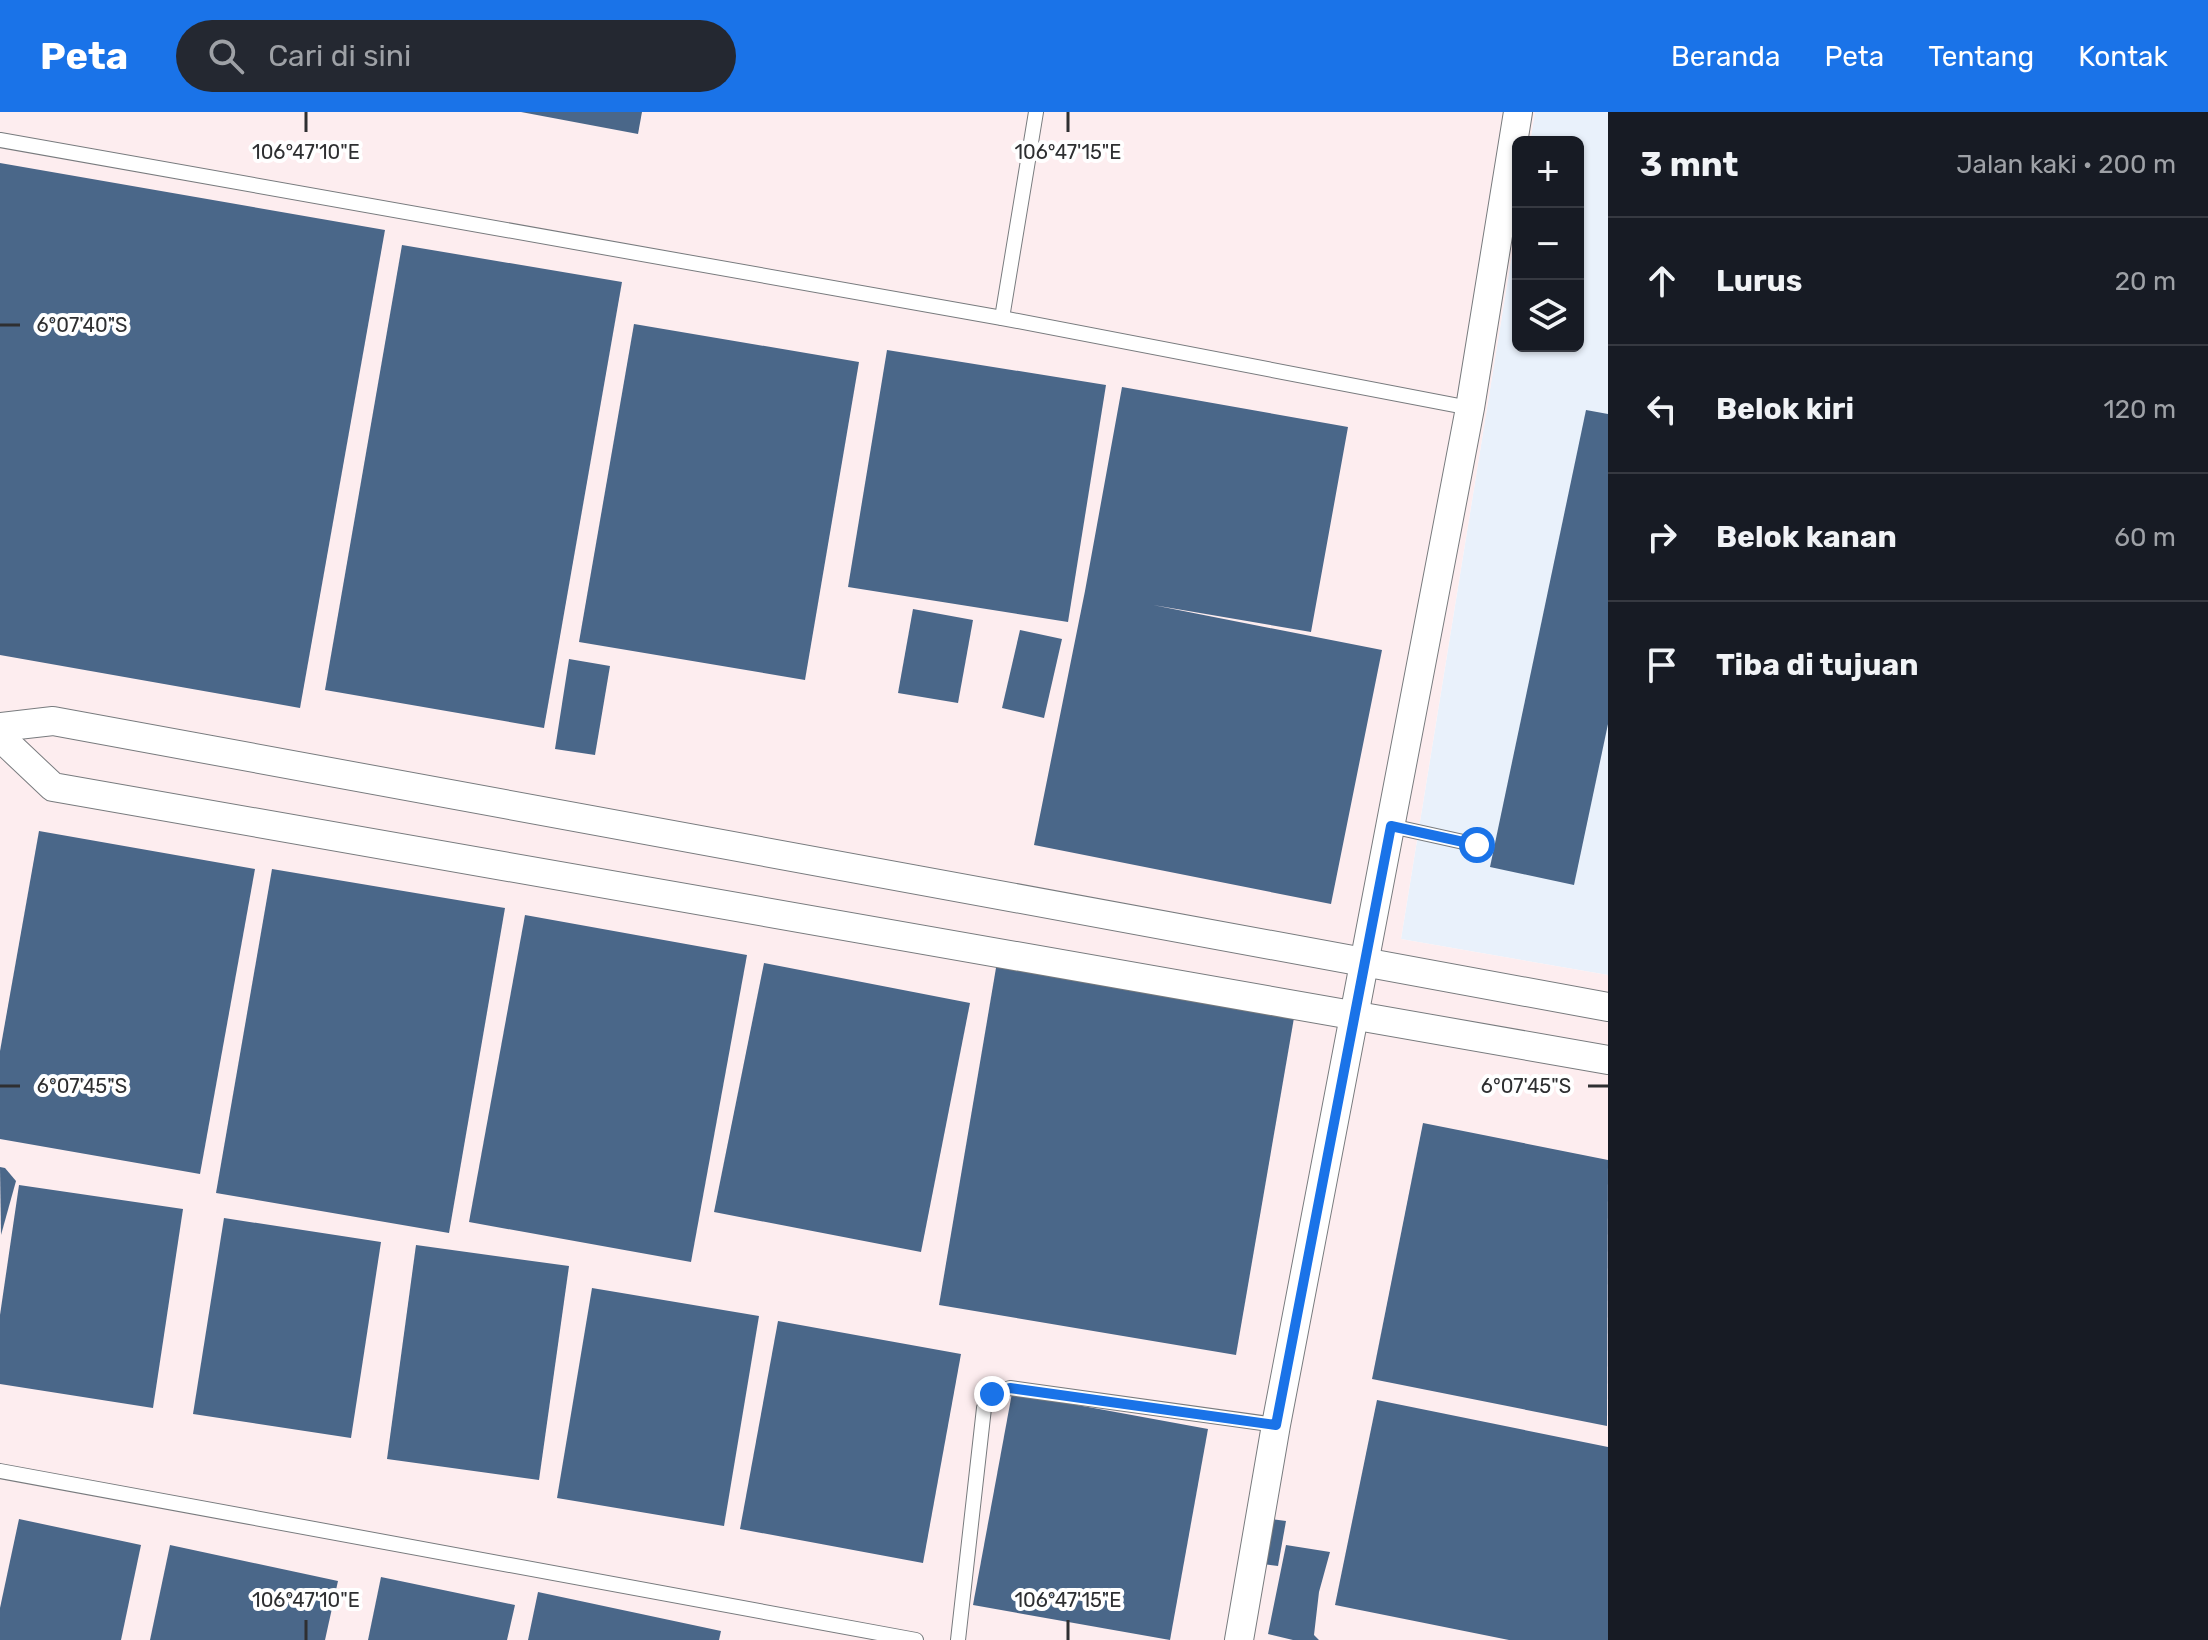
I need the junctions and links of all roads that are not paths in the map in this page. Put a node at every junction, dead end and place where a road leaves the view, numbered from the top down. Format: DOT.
graph roads {
  1 [pos="1036,112"];
  2 [pos="1518,112"];
  3 [pos="0,140"];
  4 [pos="1002,318"];
  5 [pos="1470,408"];
  6 [pos="0,727"];
  7 [pos="0,737"];
  8 [pos="1391,826"];
  9 [pos="1477,845"];
  10 [pos="1365,961"];
  11 [pos="1608,1007"];
  12 [pos="1354,1014"];
  13 [pos="1608,1060"];
  14 [pos="1276,1425"];
  15 [pos="0,1471"];
  16 [pos="916,1640"];
  17 [pos="958,1640"];
  18 [pos="1239,1640"];
  1 -- 4 [label="lane"];
  2 -- 5 [label="street"];
  3 -- 4 [label="lane"];
  4 -- 5 [label="lane"];
  5 -- 8 [label="street"];
  6 -- 10 [label="street"];
  7 -- 12 [label="street"];
  8 -- 9 [label="lane"];
  8 -- 10 [label="street"];
  10 -- 11 [label="street"];
  10 -- 12 [label="street"];
  12 -- 13 [label="street"];
  12 -- 14 [label="street"];
  14 -- 17 [label="lane"];
  14 -- 18 [label="street"];
  15 -- 16 [label="lane"];
}
